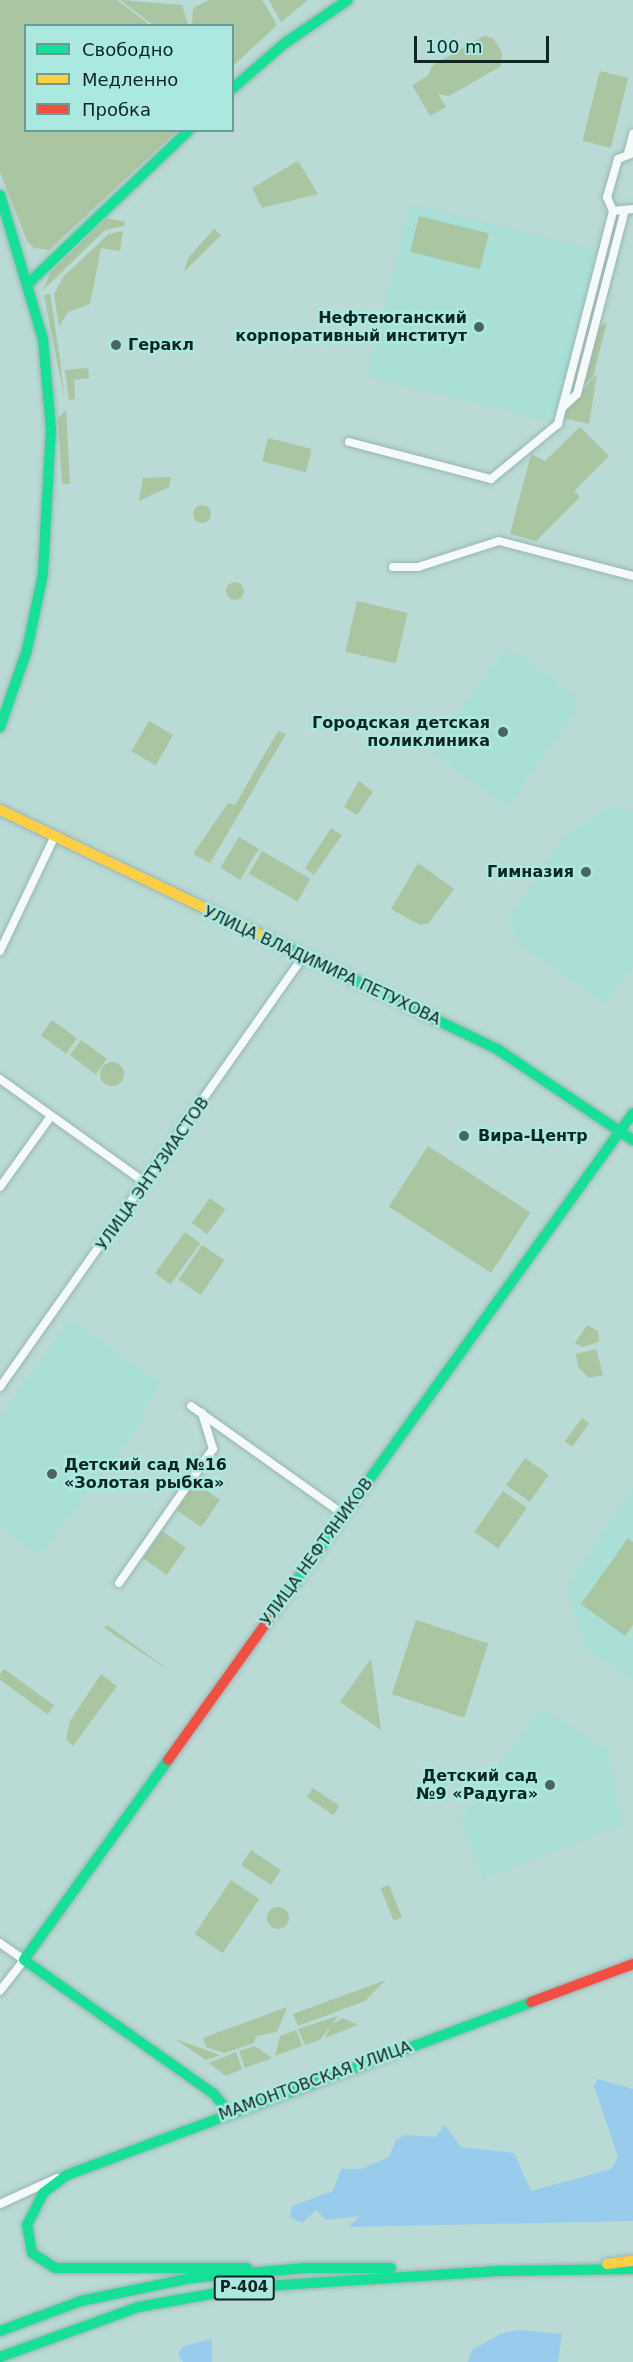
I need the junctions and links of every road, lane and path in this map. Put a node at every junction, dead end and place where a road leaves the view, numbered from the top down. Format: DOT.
graph roads {
  1 [pos="348,0"];
  2 [pos="234,87"];
  3 [pos="187,132"];
  4 [pos="633,134"];
  5 [pos="631,153"];
  6 [pos="0,195"];
  7 [pos="633,209"];
  8 [pos="613,211"];
  9 [pos="624,214"];
  10 [pos="30,282"];
  11 [pos="563,407"];
  12 [pos="349,442"];
  13 [pos="393,567"];
  14 [pos="633,576"];
  15 [pos="0,727"];
  16 [pos="0,810"];
  17 [pos="54,838"];
  18 [pos="0,951"];
  19 [pos="303,957"];
  20 [pos="0,1079"];
  21 [pos="633,1113"];
  22 [pos="51,1116"];
  23 [pos="620,1131"];
  24 [pos="633,1140"];
  25 [pos="146,1184"];
  26 [pos="0,1187"];
  27 [pos="0,1388"];
  28 [pos="191,1406"];
  29 [pos="202,1413"];
  30 [pos="343,1514"];
  31 [pos="119,1583"];
  32 [pos="0,1942"];
  33 [pos="24,1960"];
  34 [pos="633,1964"];
  35 [pos="0,1991"];
  36 [pos="229,2113"];
  37 [pos="67,2175"];
  38 [pos="0,2204"];
  39 [pos="633,2261"];
  40 [pos="306,2268"];
  41 [pos="633,2269"];
  42 [pos="535,2270"];
  43 [pos="498,2271"];
  44 [pos="0,2331"];
  45 [pos="0,2357"];
  1 -- 2 [label="main road"];
  3 -- 10 [label="main road"];
  4 -- 5 [label="street"];
  5 -- 8 [label="street"];
  6 -- 10 [label="main road"];
  7 -- 9 [label="street"];
  8 -- 9 [label="street"];
  8 -- 11 [label="street"];
  9 -- 11 [label="street"];
  10 -- 15 [label="main road"];
  11 -- 12 [label="street"];
  13 -- 14 [label="street"];
  16 -- 17 [label="main road, УЛИЦА ВЛАДИМИРА ПЕТУХОВА"];
  17 -- 18 [label="street"];
  17 -- 19 [label="main road, УЛИЦА ВЛАДИМИРА ПЕТУХОВА"];
  19 -- 23 [label="main road, УЛИЦА ВЛАДИМИРА ПЕТУХОВА"];
  19 -- 25 [label="street, УЛИЦА ЭНТУЗИАСТОВ"];
  20 -- 22 [label="street"];
  21 -- 23 [label="main road, УЛИЦА НЕФТЯНИКОВ"];
  22 -- 25 [label="street"];
  22 -- 26 [label="street"];
  23 -- 24 [label="main road, УЛИЦА ВЛАДИМИРА ПЕТУХОВА"];
  23 -- 30 [label="main road, УЛИЦА НЕФТЯНИКОВ"];
  25 -- 27 [label="street, УЛИЦА ЭНТУЗИАСТОВ"];
  28 -- 29 [label="street"];
  29 -- 30 [label="street"];
  29 -- 31 [label="street"];
  30 -- 33 [label="main road, УЛИЦА НЕФТЯНИКОВ"];
  32 -- 33 [label="street"];
  33 -- 35 [label="street, УЛИЦА НЕФТЯНИКОВ"];
  33 -- 36 [label="main road"];
  34 -- 36 [label="main road, МАМОНТОВСКАЯ УЛИЦА"];
  36 -- 37 [label="main road, МАМОНТОВСКАЯ УЛИЦА"];
  37 -- 38 [label="street, МАМОНТОВСКАЯ УЛИЦА"];
  37 -- 40 [label="main road"];
  39 -- 42 [label="main road"];
  40 -- 43 [label="main road, Р-404"];
  40 -- 44 [label="main road, Р-404"];
  41 -- 42 [label="main road, Р-404"];
  42 -- 43 [label="main road, Р-404"];
  43 -- 45 [label="main road, Р-404"];
}
